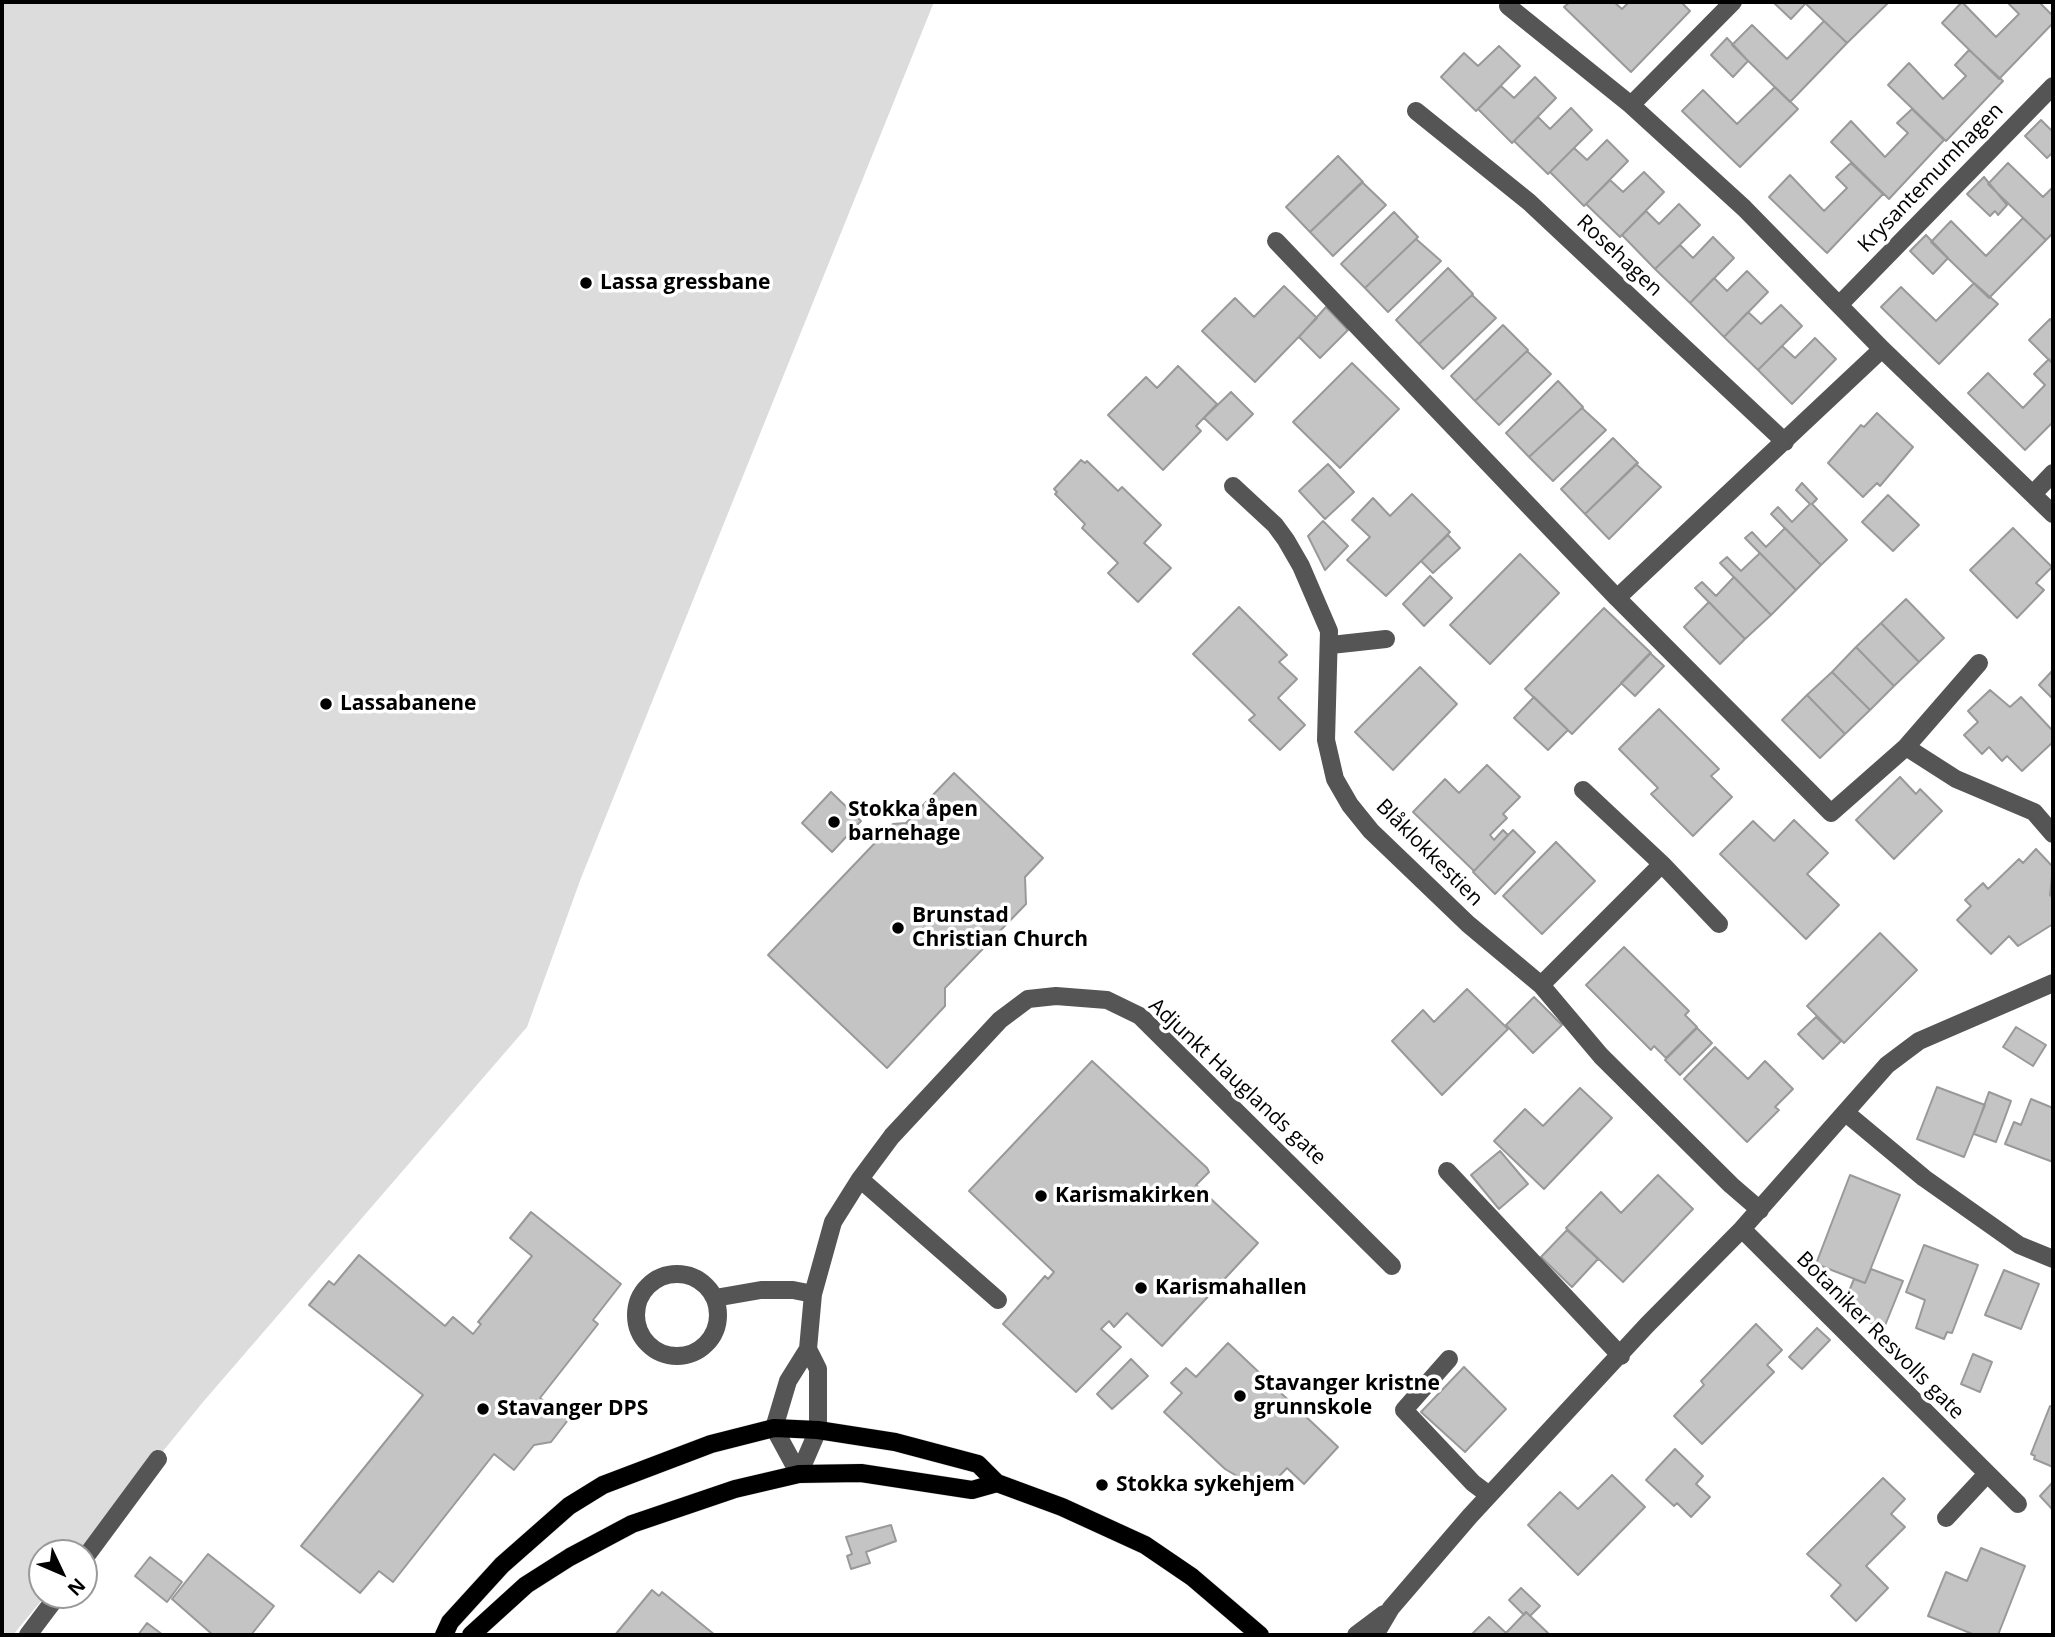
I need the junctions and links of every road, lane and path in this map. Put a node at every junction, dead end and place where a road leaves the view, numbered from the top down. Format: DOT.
graph roads {
  1 [pos="1733,2"];
  2 [pos="1508,6"];
  3 [pos="2053,86"];
  4 [pos="1631,105"];
  5 [pos="1416,111"];
  6 [pos="1276,242"];
  7 [pos="1841,303"];
  8 [pos="1882,349"];
  9 [pos="1785,442"];
  10 [pos="2053,473"];
  11 [pos="1233,486"];
  12 [pos="2033,494"];
  13 [pos="2053,514"];
  14 [pos="1617,598"];
  15 [pos="1386,639"];
  16 [pos="1331,645"];
  17 [pos="1979,663"];
  18 [pos="1906,747"];
  19 [pos="1583,790"];
  20 [pos="2053,834"];
  21 [pos="1662,863"];
  22 [pos="1719,925"];
  23 [pos="2053,983"];
  24 [pos="1541,985"];
  25 [pos="1846,1113"];
  26 [pos="1447,1171"];
  27 [pos="860,1179"];
  28 [pos="1760,1210"];
  29 [pos="1742,1229"];
  30 [pos="2053,1259"];
  31 [pos="1392,1266"];
  32 [pos="813,1294"];
  33 [pos="715,1298"];
  34 [pos="998,1300"];
  35 [pos="808,1349"];
  36 [pos="1620,1356"];
  37 [pos="1450,1359"];
  38 [pos="774,1428"];
  39 [pos="818,1430"];
  40 [pos="158,1459"];
  41 [pos="799,1474"];
  42 [pos="1986,1475"];
  43 [pos="997,1483"];
  44 [pos="1489,1495"];
  45 [pos="2018,1504"];
  46 [pos="1946,1518"];
  47 [pos="98,1540"];
  48 [pos="1391,1608"];
  49 [pos="48,1609"];
  50 [pos="1254,1630"];
  51 [pos="28,1635"];
  52 [pos="444,1635"];
  53 [pos="471,1635"];
  54 [pos="1356,1635"];
  55 [pos="1375,1635"];
  1 -- 4 [label="street"];
  2 -- 4 [label="street"];
  3 -- 7 [label="street, Krysantemumhagen"];
  4 -- 7 [label="street"];
  5 -- 9 [label="street, Rosehagen"];
  6 -- 14 [label="street"];
  7 -- 8 [label="street"];
  8 -- 9 [label="street"];
  8 -- 12 [label="street"];
  9 -- 14 [label="street"];
  10 -- 12 [label="street"];
  11 -- 16 [label="street, Blåklokkestien"];
  12 -- 13 [label="street"];
  14 -- 18 [label="street"];
  15 -- 16 [label="street"];
  16 -- 24 [label="street, Blåklokkestien"];
  17 -- 18 [label="street"];
  18 -- 20 [label="street"];
  19 -- 21 [label="street"];
  21 -- 22 [label="street"];
  21 -- 24 [label="street"];
  23 -- 25 [label="street"];
  24 -- 28 [label="street, Blåklokkestien"];
  25 -- 28 [label="street"];
  25 -- 30 [label="street"];
  26 -- 36 [label="street"];
  27 -- 31 [label="street, Adjunkt Hauglands gate"];
  27 -- 32 [label="street, Adjunkt Hauglands gate"];
  27 -- 34 [label="street"];
  28 -- 29 [label="street"];
  29 -- 36 [label="street"];
  29 -- 42 [label="street, Botaniker Resvolls gate"];
  32 -- 33 [label="street"];
  32 -- 35 [label="street, Adjunkt Hauglands gate"];
  33 -- 33 [label="street"];
  35 -- 38 [label="street, Adjunkt Hauglands gate"];
  35 -- 39 [label="street, Adjunkt Hauglands gate"];
  36 -- 44 [label="street"];
  37 -- 44 [label="street"];
  38 -- 39 [label="main road"];
  38 -- 41 [label="street"];
  38 -- 52 [label="main road"];
  39 -- 41 [label="street, Adjunkt Hauglands gate"];
  39 -- 43 [label="main road"];
  40 -- 47 [label="street"];
  41 -- 43 [label="main road"];
  41 -- 53 [label="main road"];
  42 -- 45 [label="street, Botaniker Resvolls gate"];
  42 -- 46 [label="street"];
  43 -- 50 [label="main road"];
  44 -- 48 [label="street"];
  48 -- 54 [label="street"];
  48 -- 55 [label="street"];
  49 -- 51 [label="street"];
}
